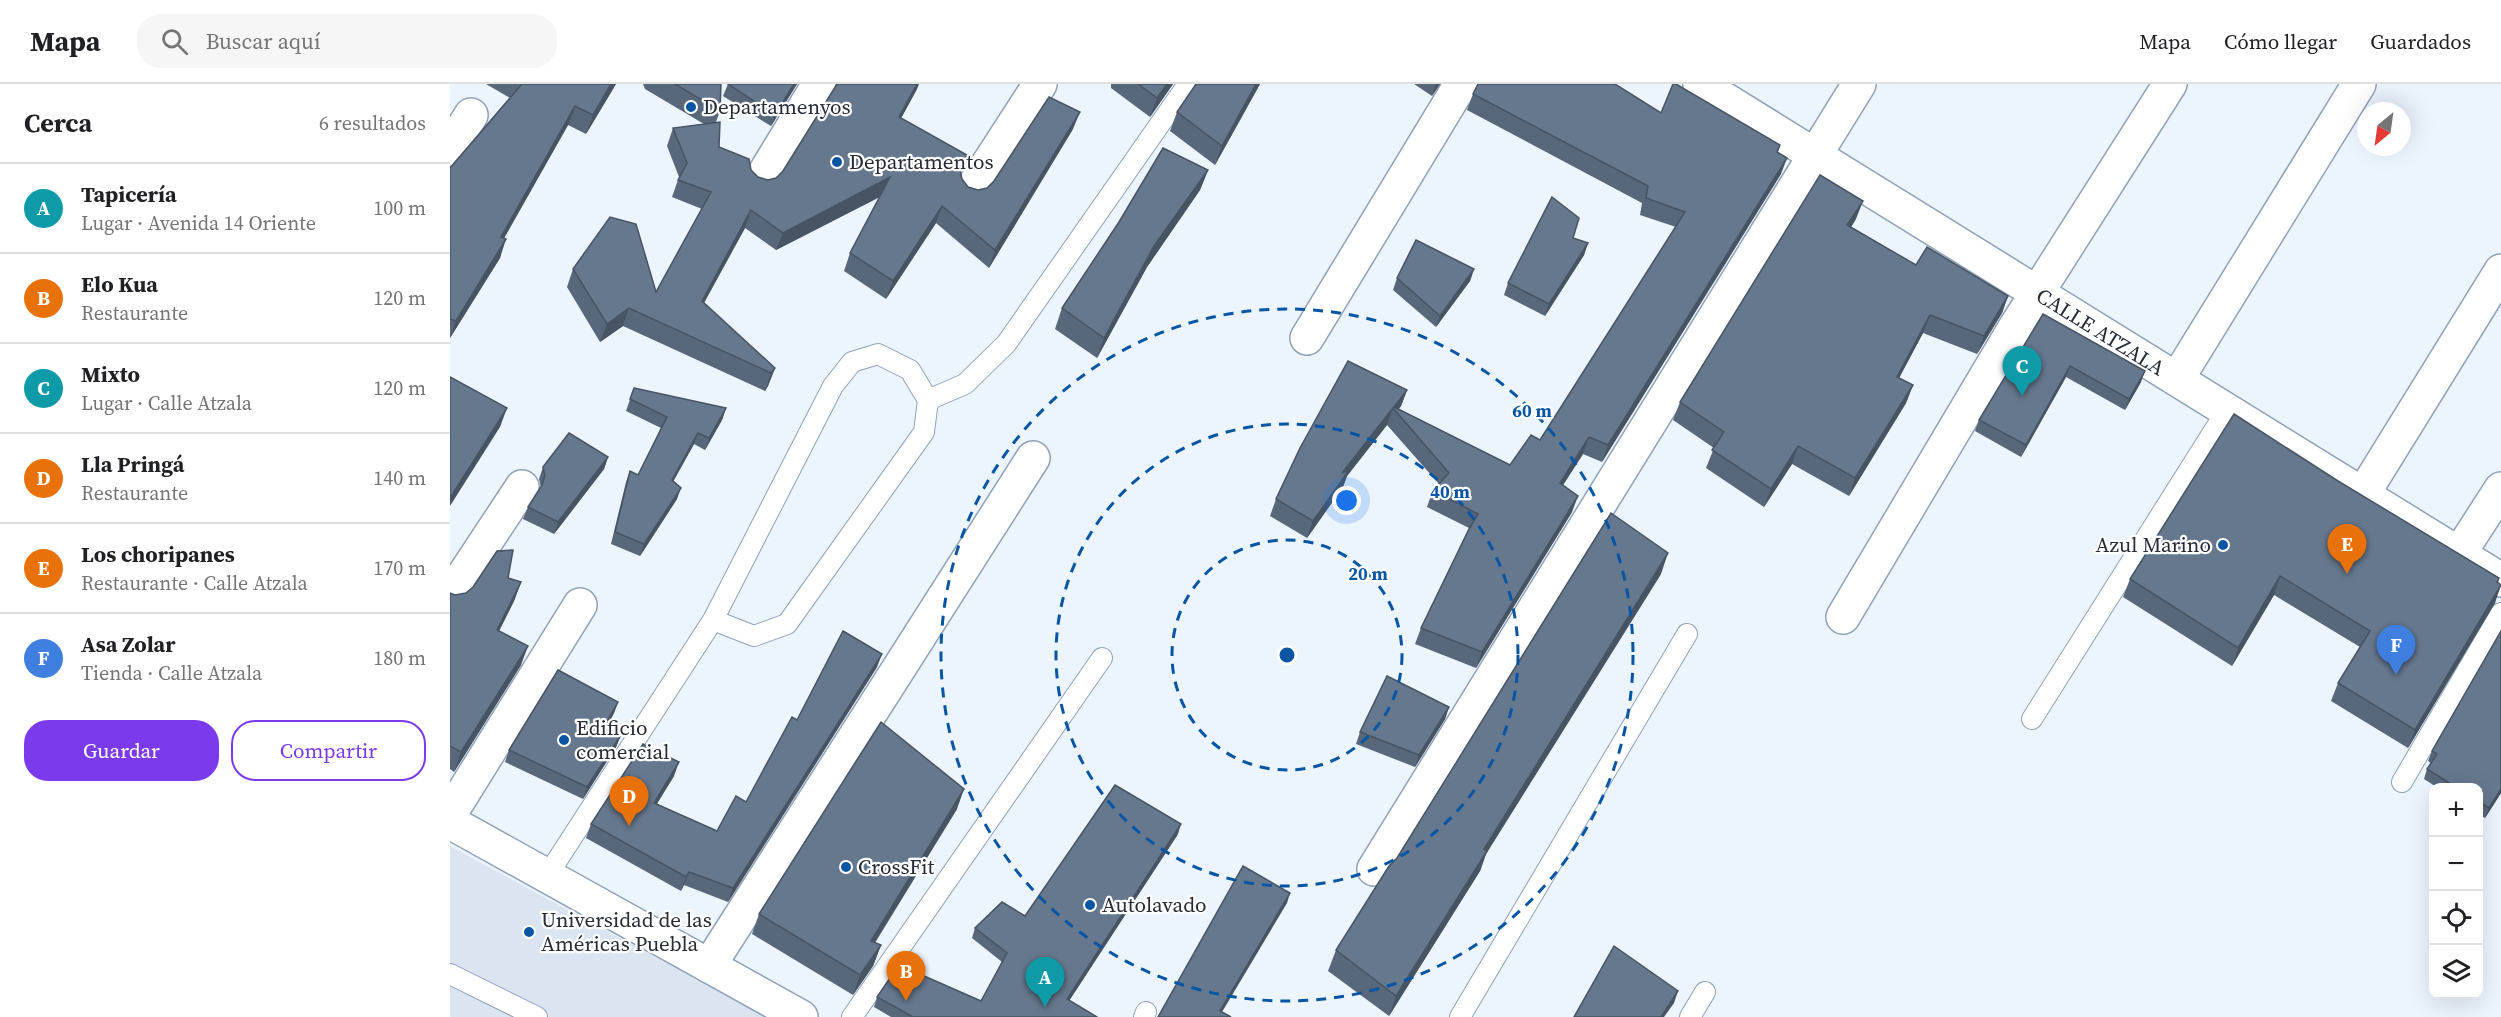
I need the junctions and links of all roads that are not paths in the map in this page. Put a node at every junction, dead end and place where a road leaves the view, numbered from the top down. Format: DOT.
graph roads {
  1 [pos="819,84"];
  2 [pos="1040,84"];
  3 [pos="1188,84"];
  4 [pos="1461,84"];
  5 [pos="1700,84"];
  6 [pos="1859,84"];
  7 [pos="2170,84"];
  8 [pos="2359,84"];
  9 [pos="471,115"];
  10 [pos="450,149"];
  11 [pos="1814,154"];
  12 [pos="761,179"];
  13 [pos="972,189"];
  14 [pos="2501,272"];
  15 [pos="2037,293"];
  16 [pos="1307,338"];
  17 [pos="2177,379"];
  18 [pos="928,400"];
  19 [pos="2228,410"];
  20 [pos="1033,458"];
  21 [pos="522,487"];
  22 [pos="2501,489"];
  23 [pos="2363,494"];
  24 [pos="2460,554"];
  25 [pos="2501,580"];
  26 [pos="450,596"];
  27 [pos="580,605"];
  28 [pos="2501,613"];
  29 [pos="1843,616"];
  30 [pos="713,620"];
  31 [pos="1687,634"];
  32 [pos="1102,658"];
  33 [pos="2032,719"];
  34 [pos="2402,782"];
  35 [pos="450,814"];
  36 [pos="450,822"];
  37 [pos="1374,869"];
  38 [pos="547,876"];
  39 [pos="709,966"];
  40 [pos="455,983"];
  41 [pos="1705,992"];
  42 [pos="537,1017"];
  43 [pos="801,1017"];
  44 [pos="852,1017"];
  45 [pos="1460,1017"];
  46 [pos="1690,1017"];
  1 -- 12 [label="street"];
  2 -- 13 [label="street"];
  3 -- 18 [label="lane"];
  4 -- 16 [label="street"];
  5 -- 11 [label="street, CALLE ATZALA"];
  6 -- 11 [label="street"];
  7 -- 15 [label="street"];
  8 -- 17 [label="street"];
  9 -- 10 [label="street"];
  11 -- 15 [label="street, CALLE ATZALA"];
  11 -- 37 [label="street"];
  14 -- 23 [label="street"];
  15 -- 17 [label="street, CALLE ATZALA"];
  15 -- 29 [label="street"];
  17 -- 19 [label="street, CALLE ATZALA"];
  18 -- 30 [label="lane"];
  18 -- 30 [label="lane"];
  19 -- 23 [label="street, CALLE ATZALA"];
  19 -- 33 [label="lane"];
  20 -- 39 [label="street"];
  21 -- 26 [label="street"];
  22 -- 24 [label="street"];
  23 -- 24 [label="street, CALLE ATZALA"];
  24 -- 25 [label="street, CALLE ATZALA"];
  27 -- 35 [label="street"];
  28 -- 34 [label="lane"];
  30 -- 38 [label="lane"];
  31 -- 45 [label="lane"];
  32 -- 44 [label="lane"];
  36 -- 38 [label="street"];
  38 -- 39 [label="street"];
  39 -- 43 [label="street"];
  40 -- 42 [label="lane"];
  41 -- 46 [label="lane"];
}
